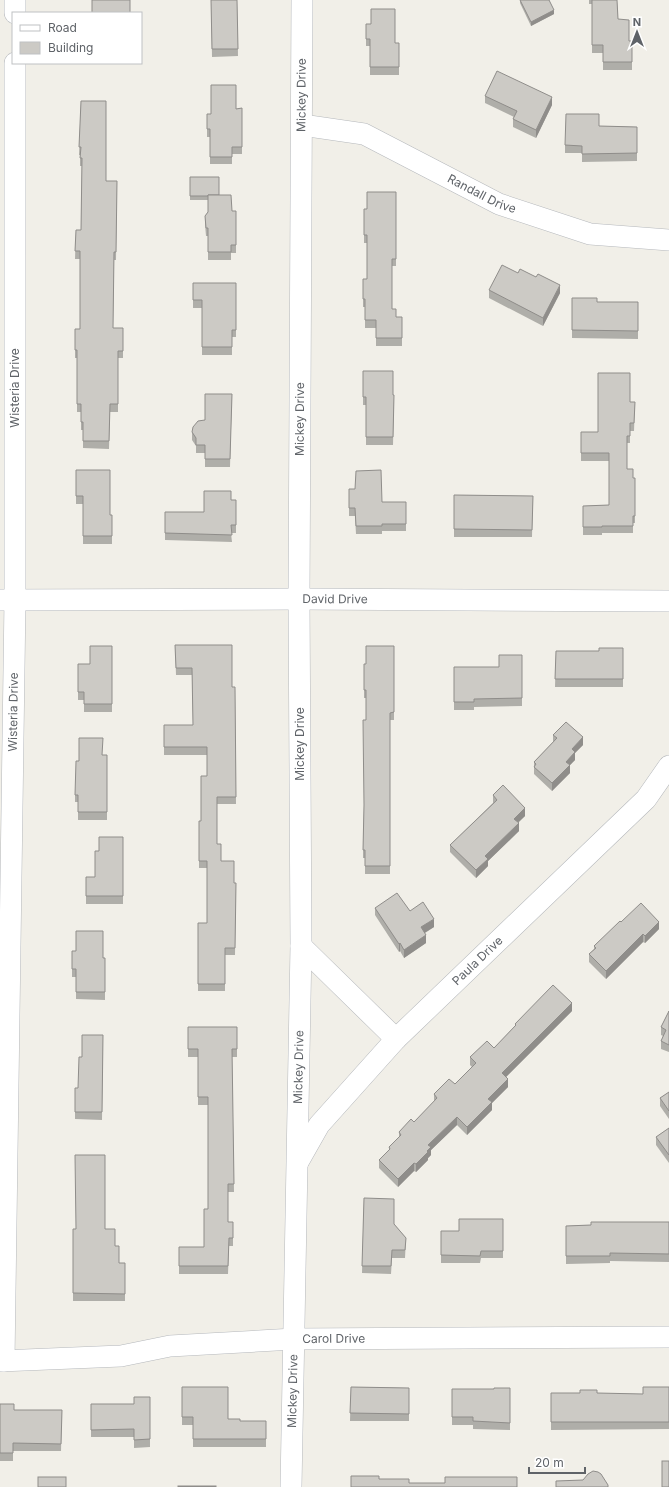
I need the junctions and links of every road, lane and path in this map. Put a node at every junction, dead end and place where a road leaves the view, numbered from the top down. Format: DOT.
graph roads {
  1 [pos="15,0"];
  2 [pos="302,0"];
  3 [pos="15,12"];
  4 [pos="15,64"];
  5 [pos="302,125"];
  6 [pos="669,240"];
  7 [pos="299,599"];
  8 [pos="8,600"];
  9 [pos="669,601"];
  10 [pos="669,766"];
  11 [pos="301,946"];
  12 [pos="396,1039"];
  13 [pos="296,1165"];
  14 [pos="669,1337"];
  15 [pos="294,1339"];
  16 [pos="2,1361"];
  17 [pos="291,1487"];
  1 -- 3 [label="street"];
  2 -- 5 [label="street, Mickey Drive"];
  4 -- 8 [label="street, Wisteria Drive"];
  5 -- 6 [label="street, Randall Drive"];
  5 -- 7 [label="street, Mickey Drive"];
  7 -- 8 [label="street, David Drive"];
  7 -- 9 [label="street, David Drive"];
  7 -- 11 [label="street, Mickey Drive"];
  8 -- 16 [label="street, Wisteria Drive"];
  10 -- 12 [label="street, Paula Drive"];
  11 -- 12 [label="street"];
  11 -- 13 [label="street, Mickey Drive"];
  12 -- 13 [label="street, Paula Drive"];
  13 -- 15 [label="street, Mickey Drive"];
  14 -- 15 [label="street, Carol Drive"];
  15 -- 16 [label="street, Carol Drive"];
  15 -- 17 [label="street, Mickey Drive"];
}
